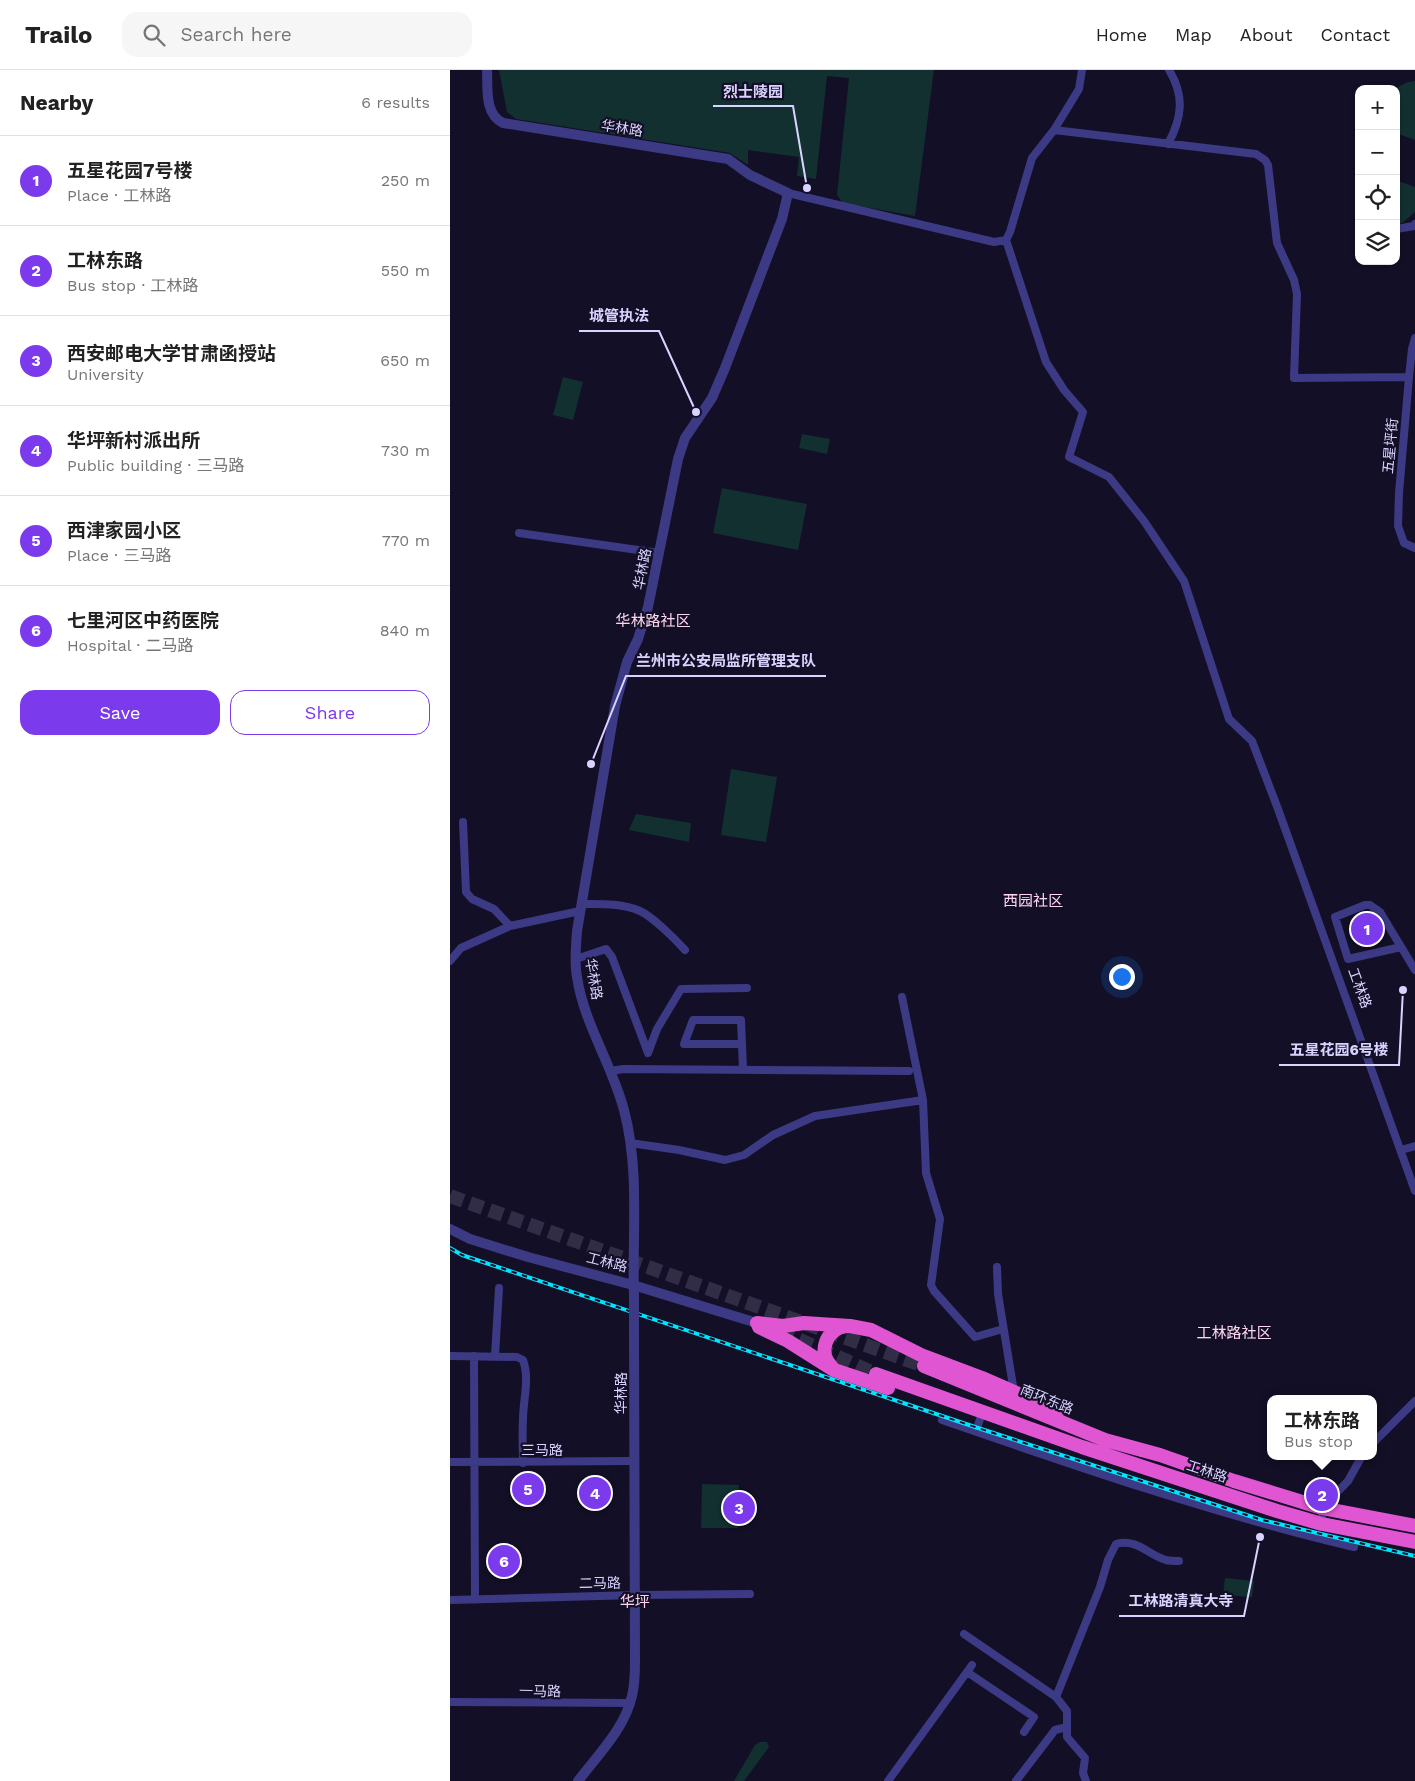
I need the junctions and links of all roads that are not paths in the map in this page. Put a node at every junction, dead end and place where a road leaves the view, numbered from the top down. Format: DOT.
graph roads {
  1 [pos="487,70"];
  2 [pos="1082,70"];
  3 [pos="1168,70"];
  4 [pos="1054,130"];
  5 [pos="1168,144"];
  6 [pos="788,193"];
  7 [pos="1415,226"];
  8 [pos="1400,228"];
  9 [pos="1006,240"];
  10 [pos="1415,338"];
  11 [pos="1409,377"];
  12 [pos="519,532"];
  13 [pos="1415,548"];
  14 [pos="659,554"];
  15 [pos="463,822"];
  16 [pos="581,908"];
  17 [pos="510,926"];
  18 [pos="1401,946"];
  19 [pos="685,950"];
  20 [pos="576,959"];
  21 [pos="450,961"];
  22 [pos="1415,970"];
  23 [pos="747,988"];
  24 [pos="902,997"];
  25 [pos="742,1044"];
  26 [pos="743,1070"];
  27 [pos="611,1071"];
  28 [pos="909,1071"];
  29 [pos="923,1100"];
  30 [pos="630,1143"];
  31 [pos="1415,1146"];
  32 [pos="1401,1150"];
  33 [pos="1415,1191"];
  34 [pos="450,1229"];
  35 [pos="997,1267"];
  36 [pos="633,1285"];
  37 [pos="499,1288"];
  38 [pos="757,1323"];
  39 [pos="850,1326"];
  40 [pos="1003,1329"];
  41 [pos="450,1356"];
  42 [pos="474,1356"];
  43 [pos="495,1356"];
  44 [pos="924,1366"];
  45 [pos="834,1370"];
  46 [pos="876,1374"];
  47 [pos="1014,1392"];
  48 [pos="1415,1401"];
  49 [pos="942,1420"];
  50 [pos="978,1425"];
  51 [pos="1377,1439"];
  52 [pos="1082,1447"];
  53 [pos="1160,1455"];
  54 [pos="1360,1460"];
  55 [pos="450,1462"];
  56 [pos="475,1462"];
  57 [pos="634,1462"];
  58 [pos="523,1463"];
  59 [pos="1322,1508"];
  60 [pos="1322,1524"];
  61 [pos="1415,1526"];
  62 [pos="1415,1542"];
  63 [pos="1354,1547"];
  64 [pos="1178,1561"];
  65 [pos="750,1594"];
  66 [pos="635,1595"];
  67 [pos="450,1600"];
  68 [pos="475,1600"];
  69 [pos="964,1634"];
  70 [pos="1056,1697"];
  71 [pos="450,1702"];
  72 [pos="630,1703"];
  73 [pos="1067,1727"];
  74 [pos="1024,1732"];
  75 [pos="578,1781"];
  76 [pos="888,1781"];
  77 [pos="1016,1781"];
  78 [pos="1086,1781"];
  1 -- 6 [label="street, 华林路"];
  2 -- 4 [label="street"];
  3 -- 5 [label="street"];
  4 -- 5 [label="street"];
  4 -- 9 [label="street"];
  5 -- 11 [label="street"];
  6 -- 9 [label="street, 华林路"];
  6 -- 14 [label="street, 华林路"];
  7 -- 8 [label="street"];
  9 -- 32 [label="street, 工林路"];
  10 -- 11 [label="street, 五星坪街"];
  11 -- 13 [label="street, 五星坪街"];
  12 -- 14 [label="street"];
  14 -- 16 [label="street, 华林路"];
  15 -- 17 [label="street"];
  16 -- 17 [label="street"];
  16 -- 19 [label="street"];
  16 -- 20 [label="street, 华林路"];
  17 -- 21 [label="street"];
  18 -- 18 [label="street"];
  18 -- 22 [label="street"];
  20 -- 23 [label="street"];
  20 -- 27 [label="street, 华林路"];
  24 -- 29 [label="street"];
  25 -- 25 [label="street"];
  25 -- 26 [label="street"];
  26 -- 27 [label="street"];
  26 -- 28 [label="street"];
  27 -- 30 [label="street, 华林路"];
  29 -- 30 [label="street"];
  29 -- 40 [label="street"];
  30 -- 36 [label="street, 华林路"];
  31 -- 32 [label="street"];
  32 -- 33 [label="street, 工林路"];
  34 -- 36 [label="street, 工林路"];
  35 -- 40 [label="street"];
  36 -- 38 [label="street, 工林路"];
  36 -- 57 [label="street, 华林路, bridge"];
  37 -- 43 [label="street"];
  38 -- 39 [label="highway"];
  38 -- 45 [label="highway"];
  39 -- 45 [label="highway"];
  39 -- 47 [label="highway"];
  40 -- 47 [label="street"];
  41 -- 42 [label="street"];
  42 -- 43 [label="street"];
  42 -- 56 [label="street"];
  43 -- 58 [label="street"];
  44 -- 53 [label="highway, 南环东路"];
  45 -- 50 [label="highway"];
  46 -- 52 [label="highway"];
  47 -- 53 [label="highway"];
  48 -- 51 [label="street"];
  49 -- 50 [label="street"];
  50 -- 52 [label="highway"];
  50 -- 63 [label="street"];
  52 -- 60 [label="highway, 工林路"];
  53 -- 59 [label="highway, 工林路"];
  54 -- 59 [label="street"];
  55 -- 56 [label="street, 三马路"];
  56 -- 58 [label="street, 三马路"];
  56 -- 68 [label="street"];
  57 -- 58 [label="street, 三马路"];
  57 -- 66 [label="street, 华林路"];
  59 -- 60 [label="street"];
  59 -- 61 [label="highway, 工林路"];
  60 -- 62 [label="highway, 工林路"];
  64 -- 70 [label="street"];
  65 -- 66 [label="street, 二马路"];
  66 -- 68 [label="street, 二马路"];
  66 -- 72 [label="street, 华林路"];
  67 -- 68 [label="street, 二马路"];
  69 -- 70 [label="street"];
  70 -- 73 [label="street"];
  71 -- 72 [label="street, 一马路"];
  72 -- 75 [label="street, 华林路"];
  73 -- 77 [label="street"];
  73 -- 78 [label="street"];
  74 -- 76 [label="street"];
}
